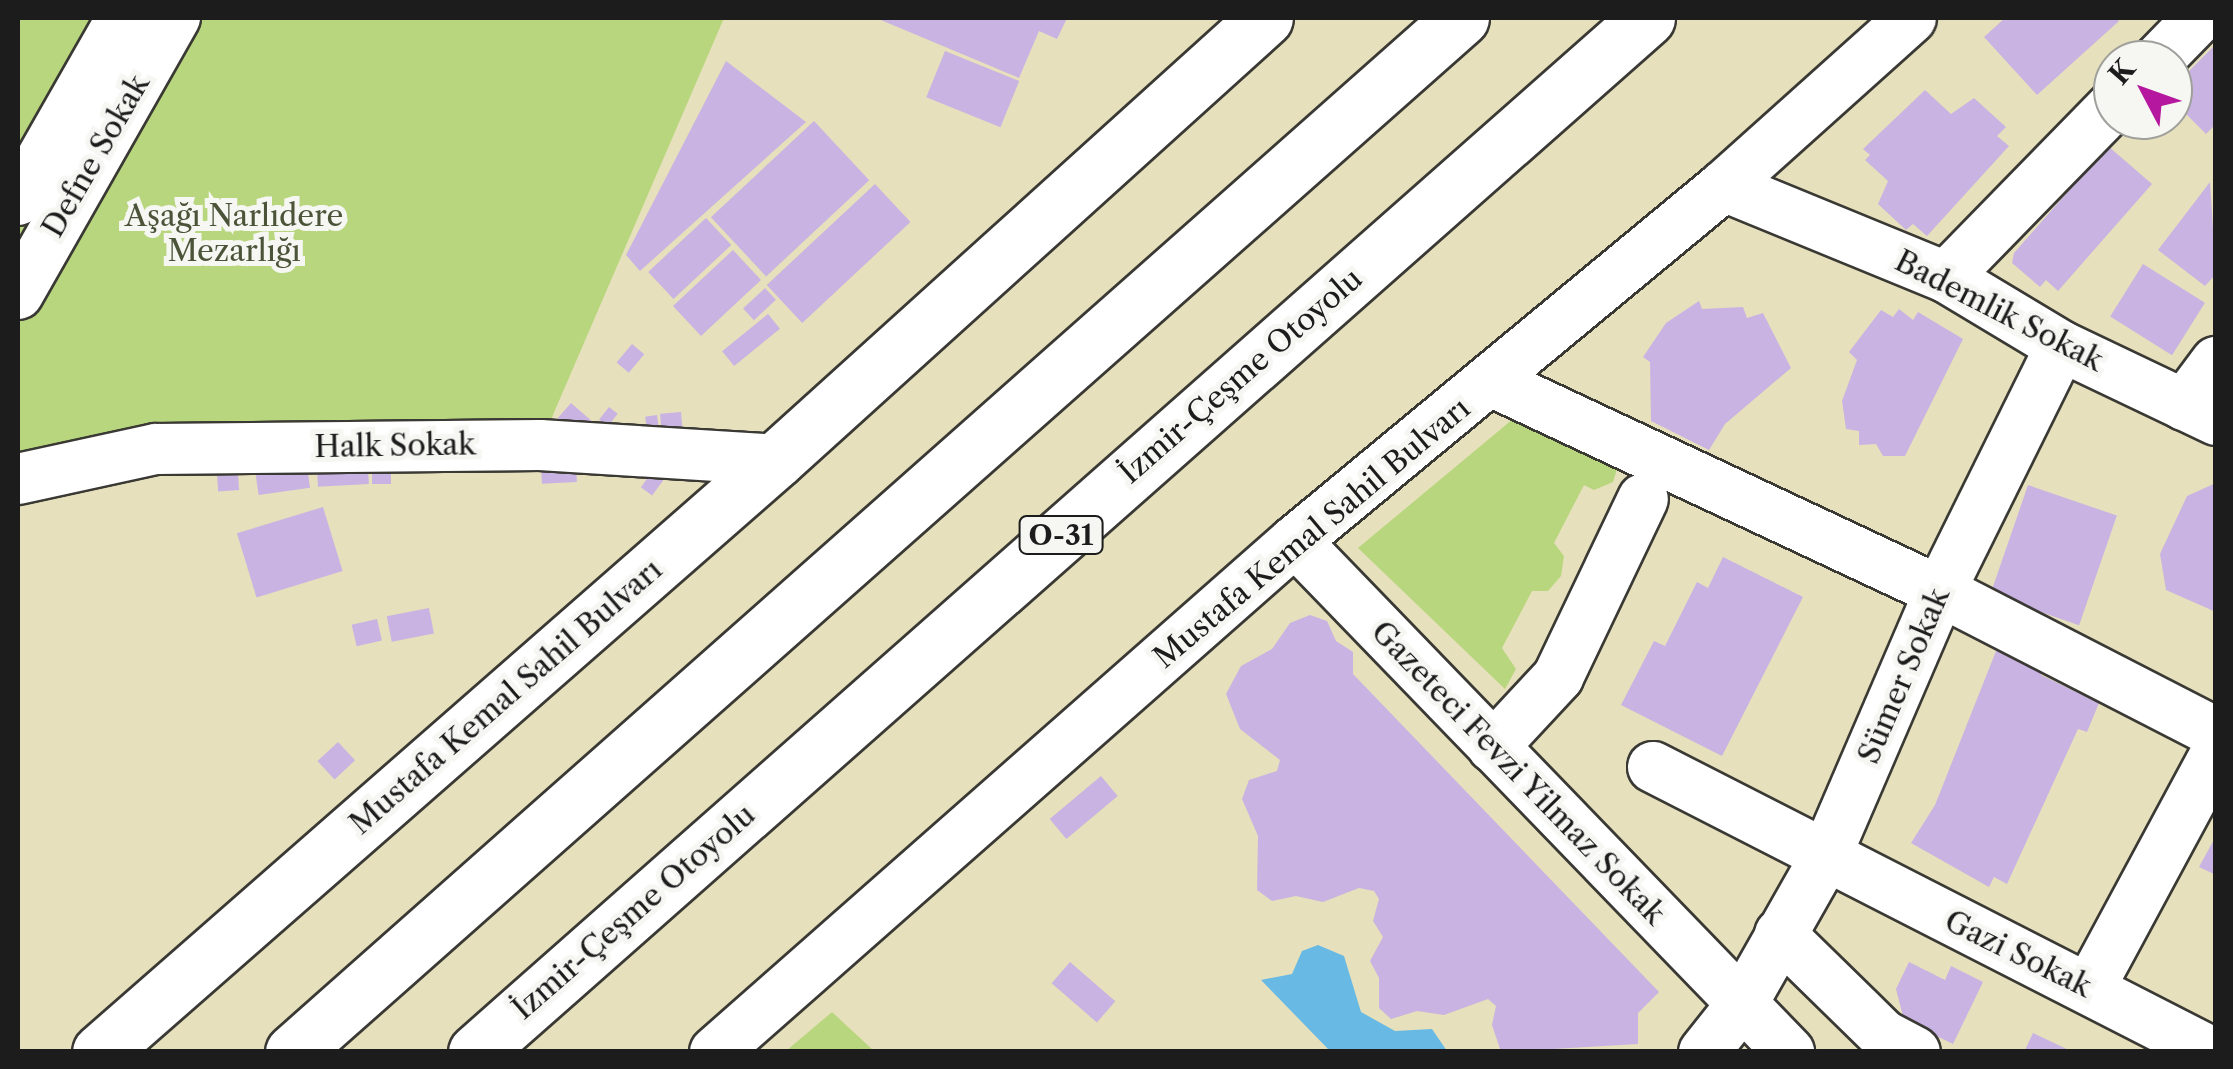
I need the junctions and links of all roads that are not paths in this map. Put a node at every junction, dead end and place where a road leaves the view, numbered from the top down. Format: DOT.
graph roads {
  1 [pos="122,18"];
  2 [pos="175,18"];
  3 [pos="1265,18"];
  4 [pos="1461,18"];
  5 [pos="1647,18"];
  6 [pos="1911,18"];
  7 [pos="2199,18"];
  8 [pos="2178,40"];
  9 [pos="2093,126"];
  10 [pos="1724,186"];
  11 [pos="18,200"];
  12 [pos="1946,277"];
  13 [pos="18,294"];
  14 [pos="2061,346"];
  15 [pos="2216,362"];
  16 [pos="1493,382"];
  17 [pos="2200,413"];
  18 [pos="776,460"];
  19 [pos="18,479"];
  20 [pos="1643,499"];
  21 [pos="1294,541"];
  22 [pos="1940,591"];
  23 [pos="2216,733"];
  24 [pos="1494,747"];
  25 [pos="2216,753"];
  26 [pos="1653,768"];
  27 [pos="1825,858"];
  28 [pos="1780,934"];
  29 [pos="2089,989"];
  30 [pos="1742,1004"];
  31 [pos="100,1052"];
  32 [pos="292,1052"];
  33 [pos="476,1052"];
  34 [pos="716,1052"];
  35 [pos="1704,1052"];
  36 [pos="1790,1052"];
  37 [pos="1915,1052"];
  38 [pos="2211,1052"];
  1 -- 11 [label="street"];
  2 -- 13 [label="street, Defne Sokak"];
  3 -- 18 [label="main road, Mustafa Kemal Sahil Bulvarı"];
  4 -- 32 [label="main road"];
  5 -- 33 [label="main road, İzmir-Çeşme Otoyolu / O-31"];
  6 -- 10 [label="street, Mustafa Kemal Sahil Bulvarı"];
  7 -- 8 [label="street"];
  9 -- 12 [label="street"];
  10 -- 12 [label="street, Bademlik Sokak"];
  10 -- 16 [label="street, Mustafa Kemal Sahil Bulvarı"];
  12 -- 14 [label="street, Bademlik Sokak"];
  14 -- 17 [label="street, Bademlik Sokak"];
  14 -- 22 [label="street, Sümer Sokak"];
  15 -- 17 [label="street"];
  16 -- 21 [label="street, Mustafa Kemal Sahil Bulvarı"];
  16 -- 22 [label="street"];
  18 -- 19 [label="street, Halk Sokak"];
  18 -- 31 [label="main road, Mustafa Kemal Sahil Bulvarı"];
  20 -- 24 [label="street"];
  21 -- 24 [label="street, Gazeteci Fevzi Yilmaz Sokak"];
  21 -- 34 [label="street, Mustafa Kemal Sahil Bulvarı"];
  22 -- 23 [label="street"];
  22 -- 27 [label="street, Sümer Sokak"];
  24 -- 30 [label="street, Gazeteci Fevzi Yilmaz Sokak"];
  25 -- 29 [label="street"];
  26 -- 27 [label="street, Gazi Sokak"];
  27 -- 28 [label="street, Sümer Sokak"];
  27 -- 29 [label="street, Gazi Sokak"];
  28 -- 30 [label="street, Sümer Sokak"];
  28 -- 37 [label="street"];
  29 -- 38 [label="street, Gazi Sokak"];
  30 -- 35 [label="street, Sümer Sokak"];
  30 -- 36 [label="street, Gazeteci Fevzi Yilmaz Sokak"];
}
